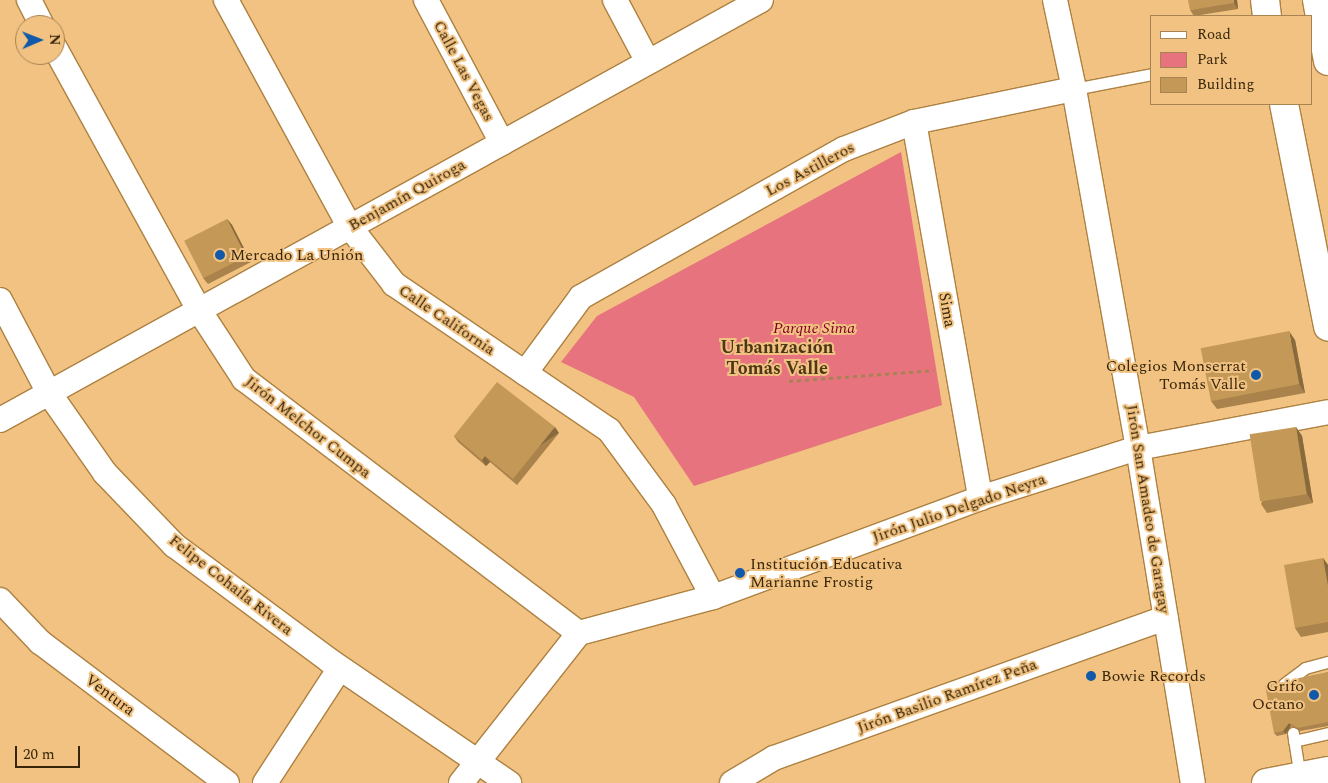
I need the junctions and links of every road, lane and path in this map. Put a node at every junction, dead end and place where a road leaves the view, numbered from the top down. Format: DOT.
graph roads {
  1 [pos="29,0"];
  2 [pos="226,0"];
  3 [pos="426,0"];
  4 [pos="615,0"];
  5 [pos="761,0"];
  6 [pos="1055,0"];
  7 [pos="1264,0"];
  8 [pos="1317,0"];
  9 [pos="37,15"];
  10 [pos="1268,15"];
  11 [pos="1328,61"];
  12 [pos="648,62"];
  13 [pos="64,65"];
  14 [pos="1150,74"];
  15 [pos="1074,89"];
  16 [pos="1284,105"];
  17 [pos="914,122"];
  18 [pos="502,143"];
  19 [pos="350,227"];
  20 [pos="0,300"];
  21 [pos="199,310"];
  22 [pos="1328,327"];
  23 [pos="957,368"];
  24 [pos="525,373"];
  25 [pos="789,381"];
  26 [pos="49,393"];
  27 [pos="1328,412"];
  28 [pos="0,420"];
  29 [pos="1138,448"];
  30 [pos="980,498"];
  31 [pos="713,597"];
  32 [pos="0,600"];
  33 [pos="1166,618"];
  34 [pos="579,633"];
  35 [pos="1328,662"];
  36 [pos="340,668"];
  37 [pos="1284,684"];
  38 [pos="1328,733"];
  39 [pos="476,761"];
  40 [pos="1328,771"];
  41 [pos="1300,776"];
  42 [pos="227,783"];
  43 [pos="265,783"];
  44 [pos="461,783"];
  45 [pos="509,783"];
  46 [pos="732,783"];
  47 [pos="1193,783"];
  48 [pos="1266,783"];
  1 -- 9 [label="street"];
  2 -- 19 [label="street, Calle California"];
  3 -- 18 [label="street, Calle Las Vegas"];
  4 -- 12 [label="street"];
  5 -- 12 [label="street, Benjamín Quiroga"];
  6 -- 15 [label="street, Jirón San Amadeo de Garagay"];
  7 -- 10 [label="main road"];
  8 -- 11 [label="main road"];
  12 -- 18 [label="street, Benjamín Quiroga"];
  13 -- 21 [label="street, Jirón Melchor Cumpa"];
  14 -- 15 [label="lane, Los Astilleros"];
  15 -- 17 [label="street, Los Astilleros"];
  15 -- 29 [label="street, Jirón San Amadeo de Garagay"];
  16 -- 22 [label="main road"];
  17 -- 23 [label="street, Sima"];
  17 -- 24 [label="street, Los Astilleros"];
  18 -- 19 [label="street, Benjamín Quiroga"];
  19 -- 21 [label="street, Benjamín Quiroga"];
  19 -- 24 [label="street, Calle California"];
  20 -- 26 [label="street, Felipe Cohaila Rivera"];
  21 -- 26 [label="street, Benjamín Quiroga"];
  21 -- 34 [label="street, Jirón Melchor Cumpa"];
  23 -- 25 [label="path"];
  23 -- 30 [label="street, Sima"];
  24 -- 31 [label="street, Calle California"];
  26 -- 28 [label="street, Benjamín Quiroga"];
  26 -- 36 [label="street, Felipe Cohaila Rivera"];
  27 -- 29 [label="street, Jirón Julio Delgado Neyra"];
  29 -- 30 [label="street, Jirón Julio Delgado Neyra"];
  29 -- 33 [label="street, Jirón San Amadeo de Garagay"];
  30 -- 31 [label="street, Jirón Julio Delgado Neyra"];
  31 -- 34 [label="street, Jirón Julio Delgado Neyra"];
  32 -- 42 [label="street, Ventura"];
  33 -- 46 [label="street, Jirón Basilio Ramírez Peña"];
  33 -- 47 [label="street, Jirón San Amadeo de Garagay"];
  34 -- 39 [label="street"];
  35 -- 37 [label="lane"];
  36 -- 39 [label="street, Felipe Cohaila Rivera"];
  36 -- 43 [label="street"];
  38 -- 41 [label="lane"];
  39 -- 44 [label="street"];
  39 -- 45 [label="street, Felipe Cohaila Rivera"];
  40 -- 41 [label="main road"];
  41 -- 48 [label="main road"];
}
